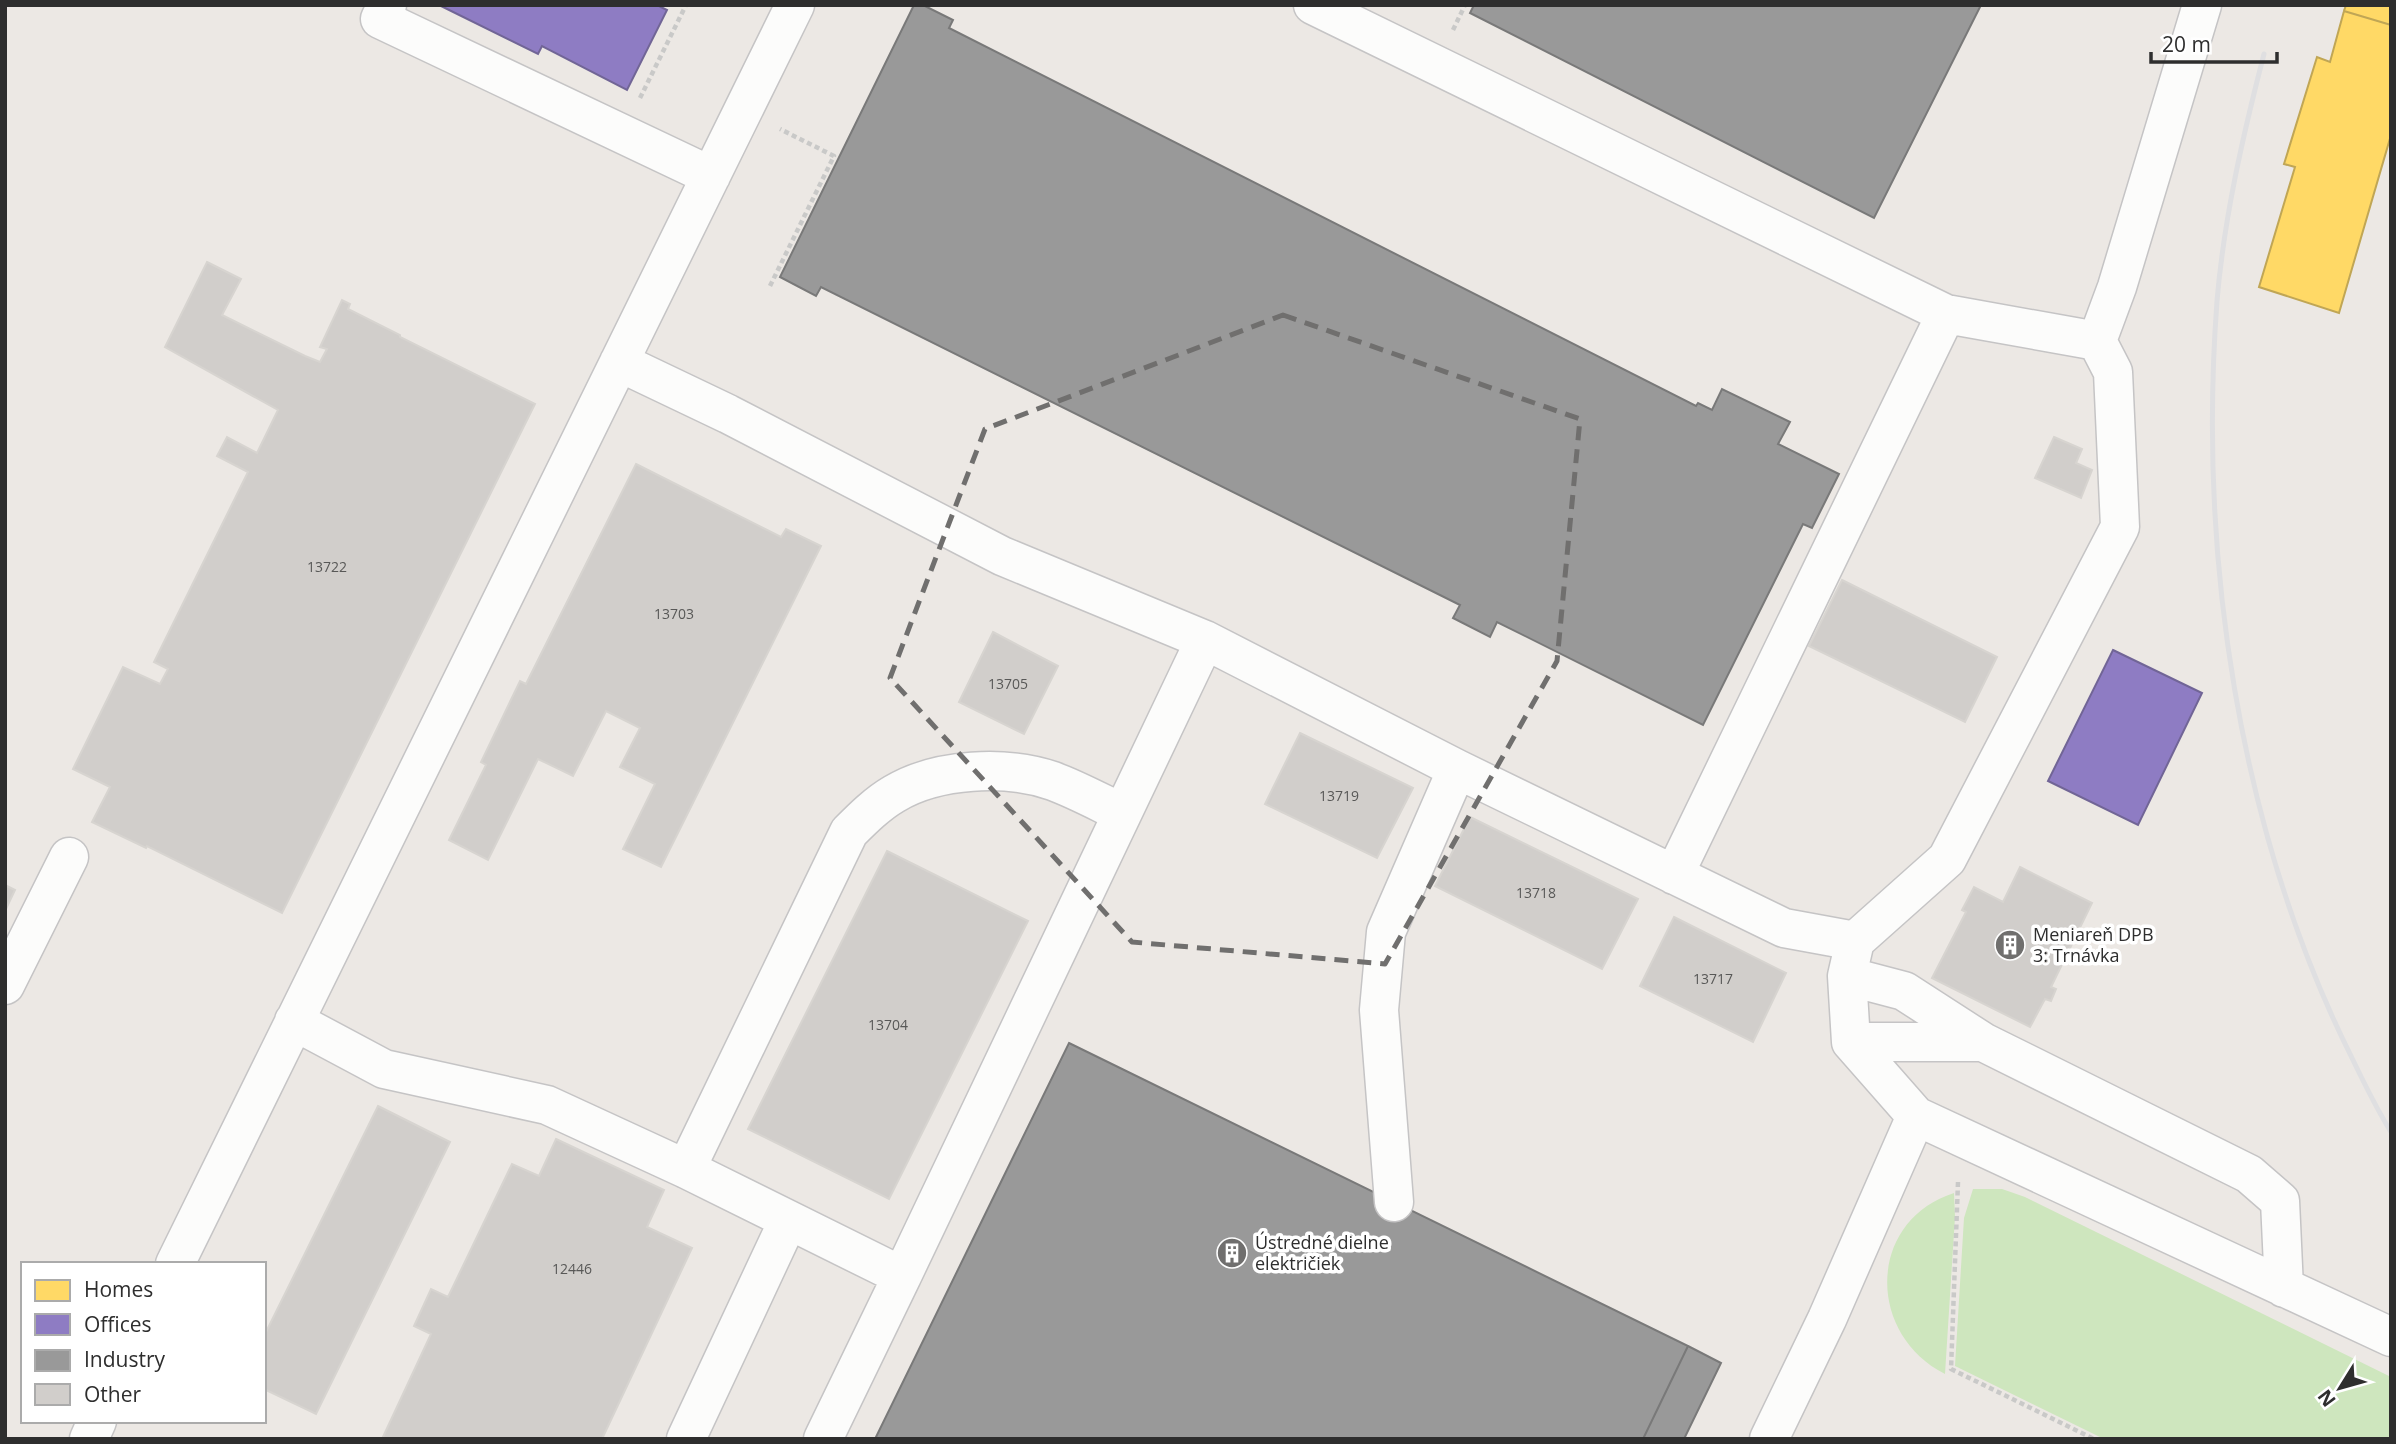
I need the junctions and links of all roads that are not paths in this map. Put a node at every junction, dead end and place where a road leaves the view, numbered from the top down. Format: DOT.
graph roads {
  1 [pos="387,5"];
  2 [pos="795,5"];
  3 [pos="2202,5"];
  4 [pos="1329,9"];
  5 [pos="711,176"];
  6 [pos="1946,314"];
  7 [pos="2097,341"];
  8 [pos="619,362"];
  9 [pos="1205,640"];
  10 [pos="1457,769"];
  11 [pos="1122,813"];
  12 [pos="69,857"];
  13 [pos="1674,875"];
  14 [pos="1851,958"];
  15 [pos="5,985"];
  16 [pos="294,1021"];
  17 [pos="1851,1042"];
  18 [pos="1983,1042"];
  19 [pos="1916,1116"];
  20 [pos="686,1169"];
  21 [pos="1394,1202"];
  22 [pos="788,1221"];
  23 [pos="176,1262"];
  24 [pos="902,1276"];
  25 [pos="2284,1287"];
  26 [pos="2391,1338"];
  27 [pos="96,1423"];
  28 [pos="89,1439"];
  29 [pos="685,1439"];
  30 [pos="823,1439"];
  31 [pos="1769,1439"];
  1 -- 5 [label="lane"];
  2 -- 5 [label="lane"];
  3 -- 7 [label="lane"];
  4 -- 6 [label="lane"];
  5 -- 8 [label="lane"];
  6 -- 7 [label="lane"];
  6 -- 13 [label="lane"];
  7 -- 14 [label="lane"];
  8 -- 9 [label="lane"];
  8 -- 16 [label="lane"];
  9 -- 10 [label="lane"];
  9 -- 11 [label="lane"];
  10 -- 13 [label="lane"];
  10 -- 21 [label="lane"];
  11 -- 20 [label="lane"];
  11 -- 24 [label="lane"];
  12 -- 15 [label="lane"];
  13 -- 14 [label="lane"];
  14 -- 17 [label="lane"];
  14 -- 18 [label="lane"];
  16 -- 20 [label="lane"];
  16 -- 23 [label="lane"];
  17 -- 18 [label="lane"];
  17 -- 19 [label="lane"];
  18 -- 25 [label="lane"];
  19 -- 25 [label="lane"];
  19 -- 31 [label="lane"];
  20 -- 22 [label="lane"];
  22 -- 24 [label="lane"];
  22 -- 29 [label="lane"];
  24 -- 30 [label="lane"];
  25 -- 26 [label="lane"];
  27 -- 28 [label="lane"];
}
